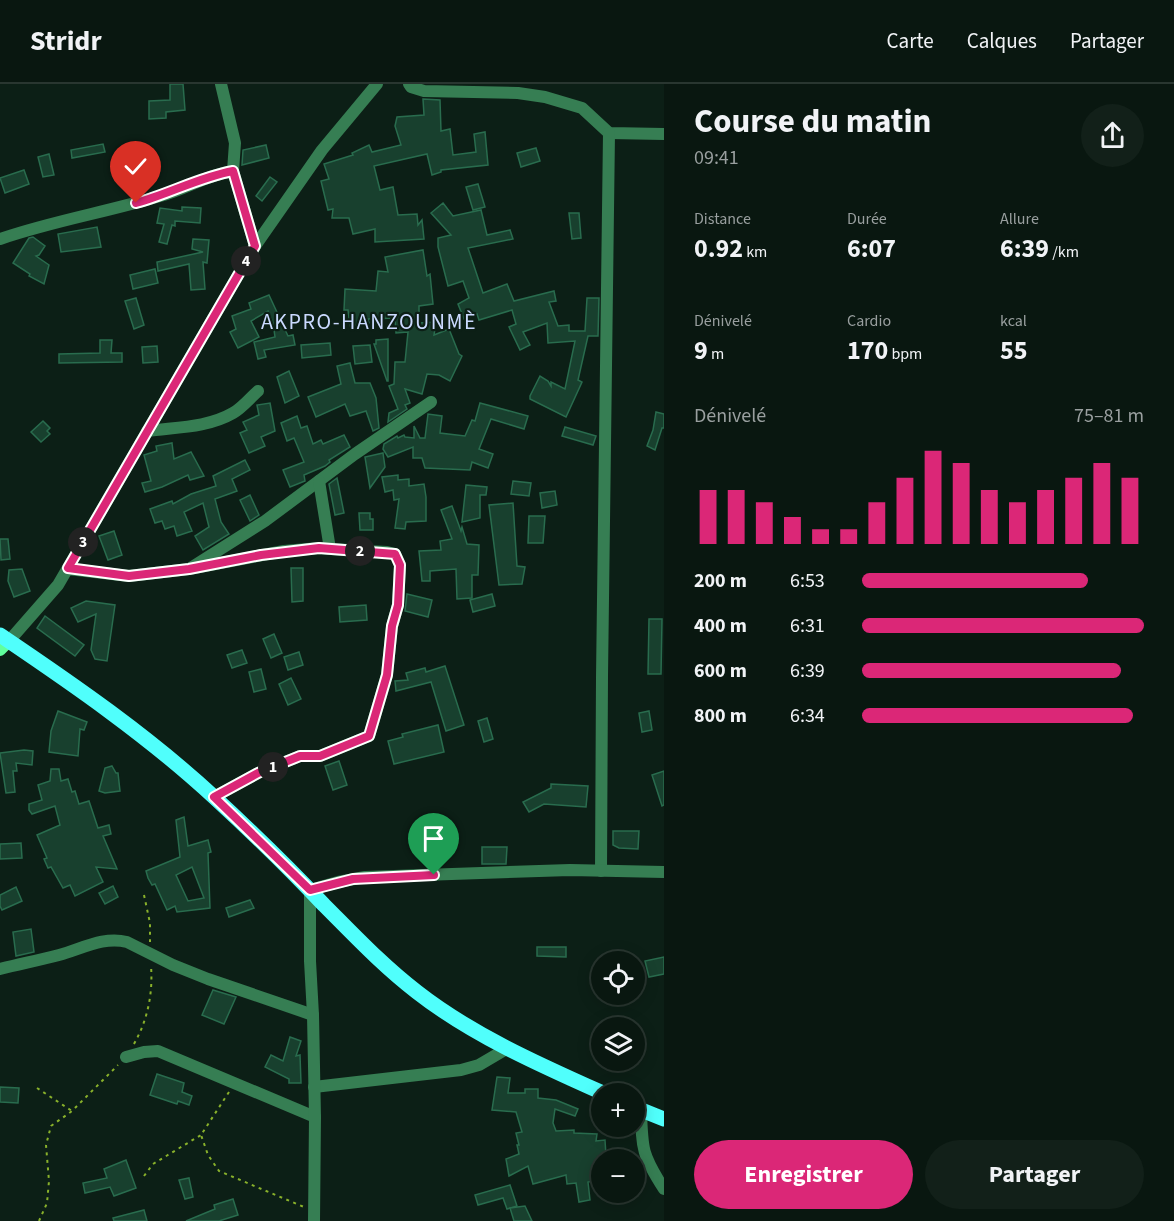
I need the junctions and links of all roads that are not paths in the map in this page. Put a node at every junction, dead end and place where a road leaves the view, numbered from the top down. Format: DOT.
graph roads {
  1 [pos="221,84"];
  2 [pos="409,84"];
  3 [pos="373,86"];
  4 [pos="609,133"];
  5 [pos="664,134"];
  6 [pos="233,171"];
  7 [pos="0,239"];
  8 [pos="255,246"];
  9 [pos="258,392"];
  10 [pos="431,402"];
  11 [pos="147,431"];
  12 [pos="319,481"];
  13 [pos="330,549"];
  14 [pos="68,568"];
  15 [pos="189,569"];
  16 [pos="3,642"];
  17 [pos="214,797"];
  18 [pos="602,871"];
  19 [pos="664,872"];
  20 [pos="310,890"];
  21 [pos="0,969"];
  22 [pos="313,1015"];
  23 [pos="508,1048"];
  24 [pos="126,1057"];
  25 [pos="314,1087"];
  26 [pos="591,1088"];
  27 [pos="645,1111"];
  28 [pos="315,1117"];
  29 [pos="664,1119"];
  30 [pos="642,1137"];
  31 [pos="664,1188"];
  32 [pos="314,1216"];
  1 -- 6 [label="street"];
  2 -- 4 [label="street"];
  3 -- 8 [label="street"];
  4 -- 5 [label="street"];
  4 -- 18 [label="street"];
  6 -- 7 [label="street"];
  6 -- 8 [label="street"];
  8 -- 11 [label="street"];
  9 -- 11 [label="street"];
  10 -- 12 [label="street"];
  11 -- 14 [label="street"];
  12 -- 13 [label="street"];
  12 -- 15 [label="street"];
  13 -- 15 [label="street"];
  13 -- 17 [label="street"];
  14 -- 15 [label="street"];
  14 -- 16 [label="street"];
  16 -- 17 [label="main road"];
  17 -- 20 [label="main road"];
  18 -- 19 [label="street"];
  18 -- 20 [label="street"];
  20 -- 22 [label="street"];
  20 -- 23 [label="main road"];
  21 -- 22 [label="street"];
  22 -- 25 [label="street"];
  23 -- 25 [label="street"];
  23 -- 26 [label="main road"];
  24 -- 28 [label="street"];
  25 -- 28 [label="street"];
  27 -- 29 [label="main road"];
  28 -- 32 [label="street"];
  30 -- 31 [label="street"];
}
